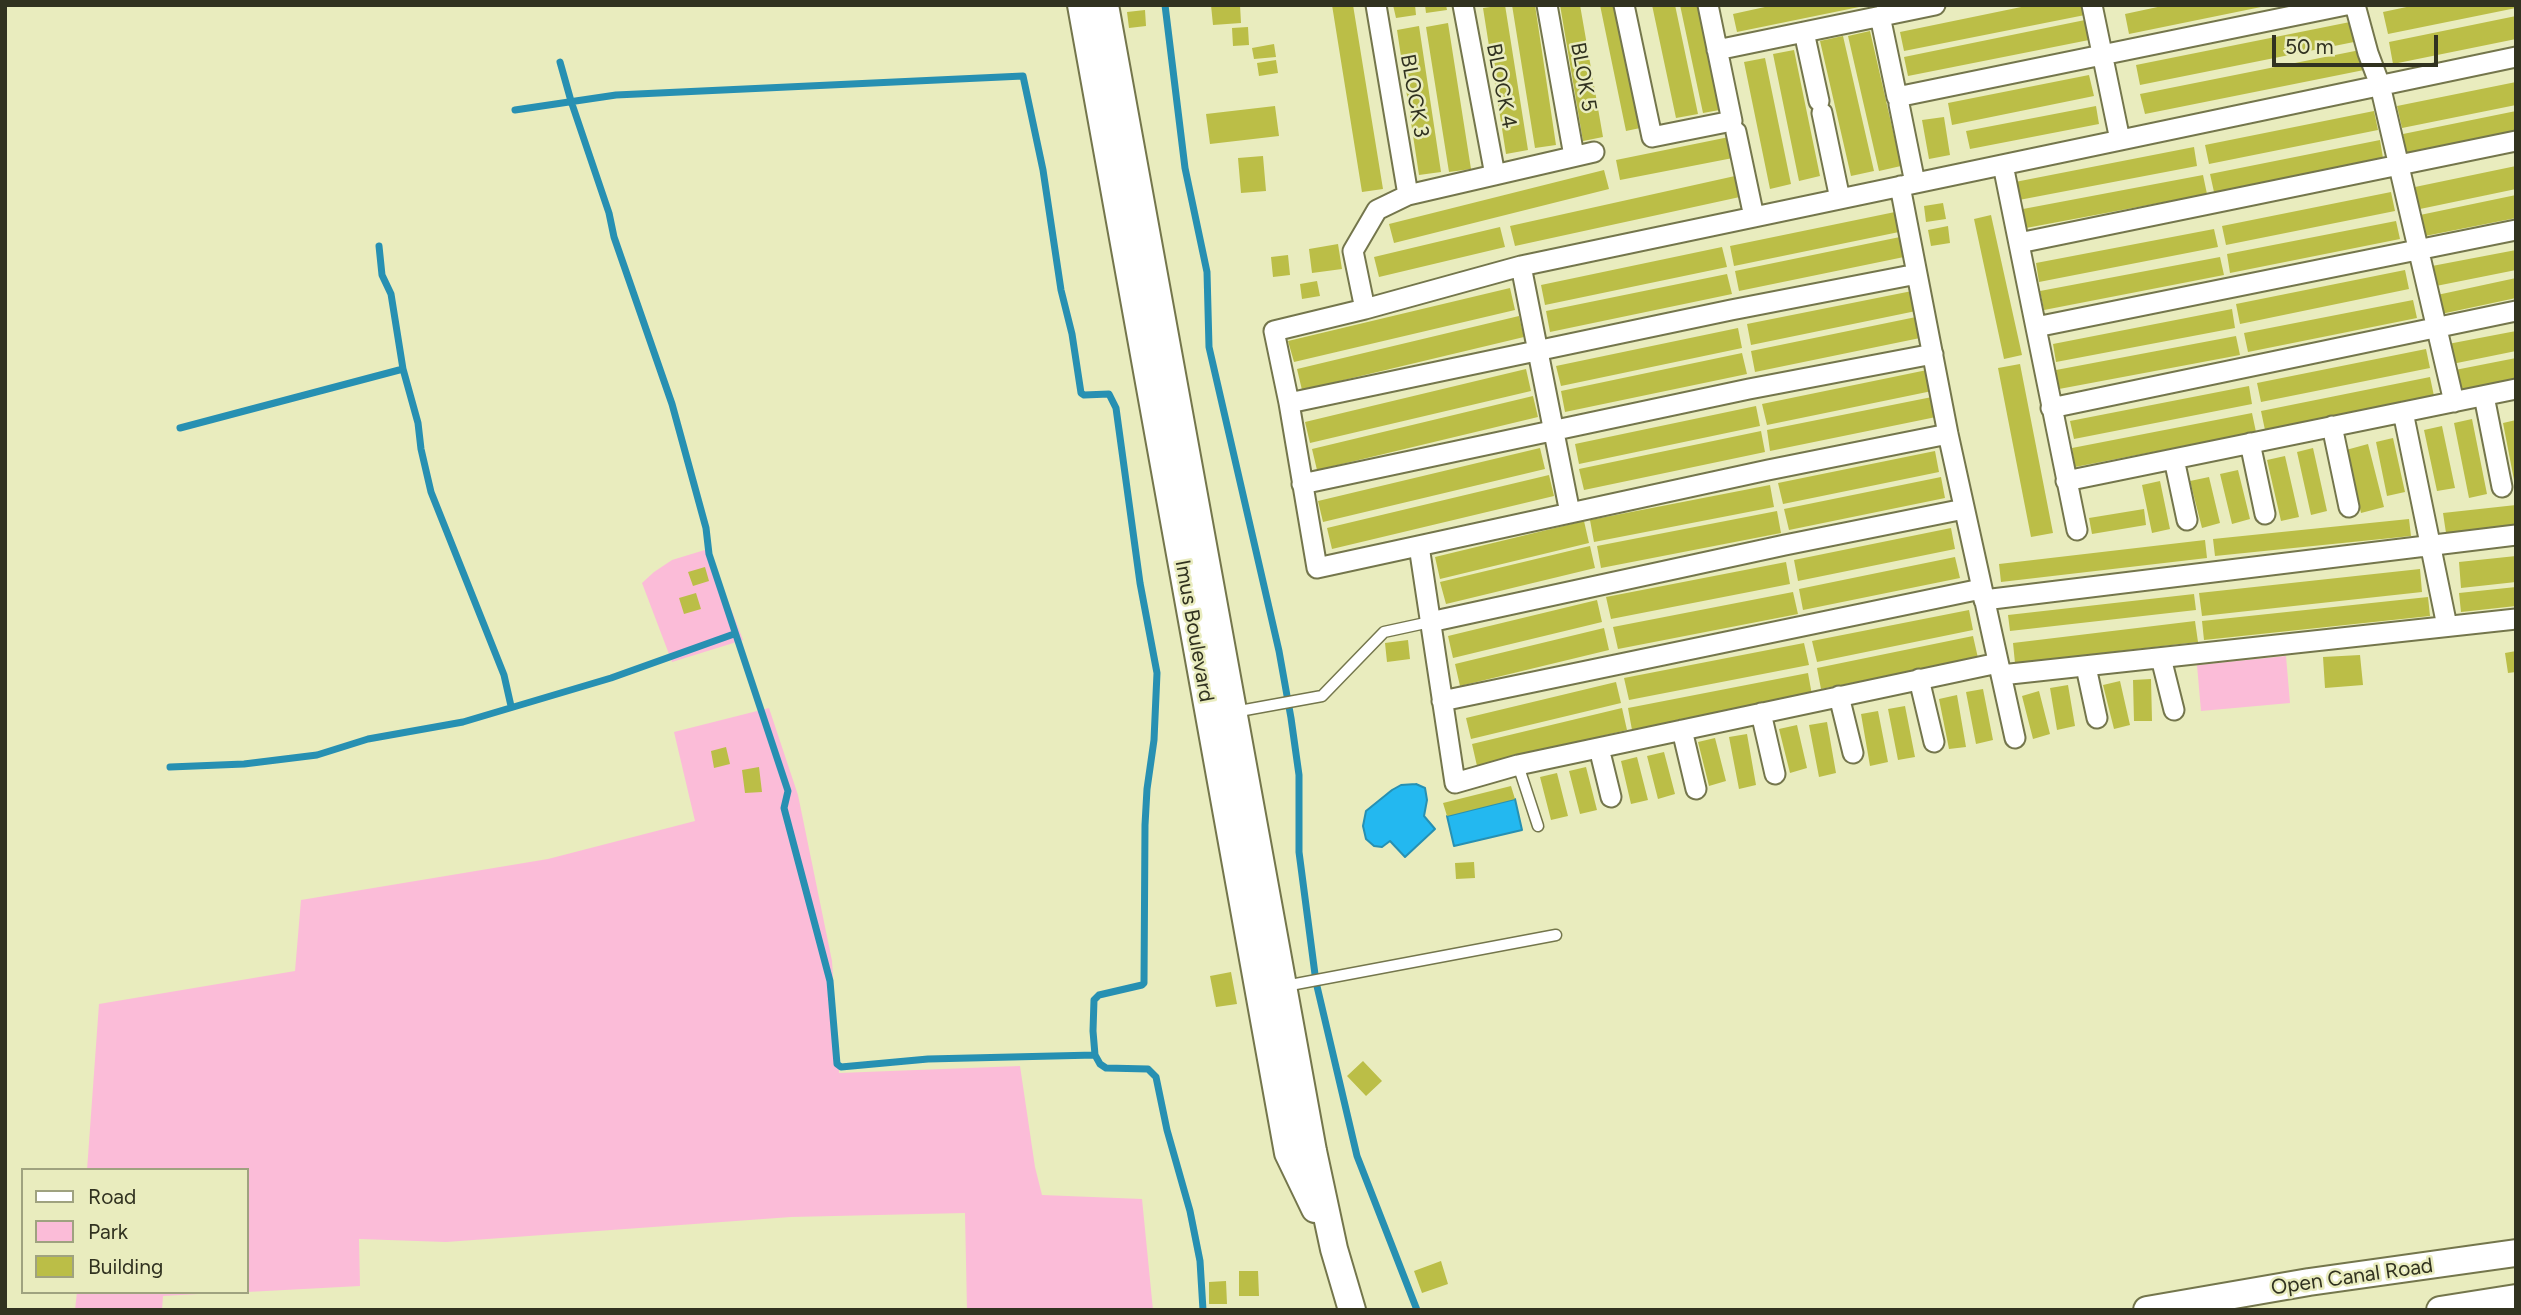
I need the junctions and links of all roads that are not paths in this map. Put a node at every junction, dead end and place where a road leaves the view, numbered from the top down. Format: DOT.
graph roads {
  1 [pos="1081,5"];
  2 [pos="1105,5"];
  3 [pos="1376,5"];
  4 [pos="1463,5"];
  5 [pos="1548,5"];
  6 [pos="1624,5"];
  7 [pos="1708,5"];
  8 [pos="1935,5"];
  9 [pos="2092,5"];
  10 [pos="2346,5"];
  11 [pos="2355,5"];
  12 [pos="1880,16"];
  13 [pos="1804,32"];
  14 [pos="1717,50"];
  15 [pos="2102,54"];
  16 [pos="2516,57"];
  17 [pos="2380,86"];
  18 [pos="1899,104"];
  19 [pos="1736,132"];
  20 [pos="2120,140"];
  21 [pos="2516,141"];
  22 [pos="1594,152"];
  23 [pos="1574,156"];
  24 [pos="2399,163"];
  25 [pos="2003,165"];
  26 [pos="1494,175"];
  27 [pos="1908,184"];
  28 [pos="1408,195"];
  29 [pos="1840,199"];
  30 [pos="1754,217"];
  31 [pos="2516,230"];
  32 [pos="2019,243"];
  33 [pos="2419,250"];
  34 [pos="1521,266"];
  35 [pos="1917,274"];
  36 [pos="1365,309"];
  37 [pos="2516,311"];
  38 [pos="2036,327"];
  39 [pos="2437,328"];
  40 [pos="1538,351"];
  41 [pos="1933,354"];
  42 [pos="2516,389"];
  43 [pos="2484,396"];
  44 [pos="2454,402"];
  45 [pos="1289,403"];
  46 [pos="2052,408"];
  47 [pos="2403,412"];
  48 [pos="2332,426"];
  49 [pos="1554,431"];
  50 [pos="1948,435"];
  51 [pos="2250,443"];
  52 [pos="2174,459"];
  53 [pos="2066,481"];
  54 [pos="1303,484"];
  55 [pos="2502,487"];
  56 [pos="2349,507"];
  57 [pos="1964,509"];
  58 [pos="1570,513"];
  59 [pos="2265,514"];
  60 [pos="2187,520"];
  61 [pos="2077,530"];
  62 [pos="2516,535"];
  63 [pos="2430,544"];
  64 [pos="1419,546"];
  65 [pos="1982,595"];
  66 [pos="2516,619"];
  67 [pos="1430,622"];
  68 [pos="2447,626"];
  69 [pos="2161,658"];
  70 [pos="2086,667"];
  71 [pos="1999,669"];
  72 [pos="1919,679"];
  73 [pos="1839,696"];
  74 [pos="1442,701"];
  75 [pos="2174,710"];
  76 [pos="1761,713"];
  77 [pos="1221,714"];
  78 [pos="2097,718"];
  79 [pos="1682,730"];
  80 [pos="2015,738"];
  81 [pos="1934,743"];
  82 [pos="1599,748"];
  83 [pos="1853,753"];
  84 [pos="1518,765"];
  85 [pos="1776,774"];
  86 [pos="1696,789"];
  87 [pos="1611,797"];
  88 [pos="1538,826"];
  89 [pos="1556,936"];
  90 [pos="1282,987"];
  91 [pos="2516,1254"];
  92 [pos="2516,1298"];
  93 [pos="1352,1310"];
  94 [pos="2147,1310"];
  95 [pos="2440,1310"];
  1 -- 77 [label="main road, Imus Boulevard"];
  2 -- 77 [label="main road, Imus Boulevard"];
  3 -- 28 [label="street, BLOCK 3"];
  4 -- 26 [label="street, BLOCK 4"];
  5 -- 23 [label="street, BLOK 5"];
  6 -- 14 [label="street"];
  7 -- 14 [label="street"];
  8 -- 12 [label="street"];
  9 -- 15 [label="street"];
  10 -- 15 [label="street"];
  11 -- 17 [label="street"];
  12 -- 13 [label="street"];
  12 -- 15 [label="street"];
  13 -- 14 [label="street"];
  13 -- 29 [label="street"];
  15 -- 20 [label="street"];
  16 -- 17 [label="street"];
  17 -- 20 [label="street"];
  17 -- 24 [label="street"];
  18 -- 27 [label="street"];
  19 -- 30 [label="street"];
  20 -- 25 [label="street"];
  21 -- 24 [label="street"];
  22 -- 23 [label="street"];
  23 -- 26 [label="street"];
  24 -- 32 [label="street"];
  24 -- 33 [label="street"];
  25 -- 27 [label="street"];
  25 -- 32 [label="street"];
  26 -- 28 [label="street"];
  27 -- 29 [label="street"];
  27 -- 35 [label="street"];
  28 -- 36 [label="street"];
  29 -- 30 [label="street"];
  30 -- 34 [label="street"];
  31 -- 33 [label="street"];
  32 -- 38 [label="street"];
  33 -- 38 [label="street"];
  33 -- 39 [label="street"];
  34 -- 36 [label="street"];
  34 -- 40 [label="street"];
  35 -- 40 [label="street"];
  35 -- 41 [label="street"];
  36 -- 45 [label="street"];
  37 -- 39 [label="street"];
  38 -- 46 [label="street"];
  39 -- 44 [label="street"];
  39 -- 46 [label="street"];
  40 -- 45 [label="street"];
  40 -- 49 [label="street"];
  41 -- 49 [label="street"];
  41 -- 50 [label="street"];
  42 -- 43 [label="street"];
  43 -- 44 [label="street"];
  43 -- 55 [label="street"];
  44 -- 47 [label="street"];
  45 -- 54 [label="street"];
  46 -- 53 [label="street"];
  47 -- 48 [label="street"];
  47 -- 63 [label="street"];
  48 -- 51 [label="street"];
  48 -- 56 [label="street"];
  49 -- 54 [label="street"];
  49 -- 58 [label="street"];
  50 -- 57 [label="street"];
  50 -- 58 [label="street"];
  51 -- 52 [label="street"];
  51 -- 59 [label="street"];
  52 -- 53 [label="street"];
  52 -- 60 [label="street"];
  53 -- 61 [label="street"];
  54 -- 64 [label="street"];
  57 -- 65 [label="street"];
  57 -- 67 [label="street"];
  58 -- 64 [label="street"];
  62 -- 63 [label="street"];
  63 -- 65 [label="street"];
  63 -- 68 [label="street"];
  64 -- 67 [label="street"];
  65 -- 71 [label="street"];
  65 -- 74 [label="street"];
  66 -- 68 [label="street"];
  67 -- 74 [label="street"];
  67 -- 77 [label="lane"];
  68 -- 69 [label="street"];
  69 -- 70 [label="street"];
  69 -- 75 [label="street"];
  70 -- 71 [label="street"];
  70 -- 78 [label="street"];
  71 -- 72 [label="street"];
  71 -- 80 [label="street"];
  72 -- 73 [label="street"];
  72 -- 81 [label="street"];
  73 -- 76 [label="street"];
  73 -- 83 [label="street"];
  74 -- 84 [label="street"];
  76 -- 79 [label="street"];
  76 -- 85 [label="street"];
  77 -- 90 [label="main road, Imus Boulevard"];
  79 -- 82 [label="street"];
  79 -- 86 [label="street"];
  82 -- 84 [label="street"];
  82 -- 87 [label="street"];
  84 -- 88 [label="lane"];
  89 -- 90 [label="lane"];
  90 -- 93 [label="main road, Imus Boulevard"];
  91 -- 94 [label="main road, Open Canal Road"];
  92 -- 95 [label="main road"];
}
